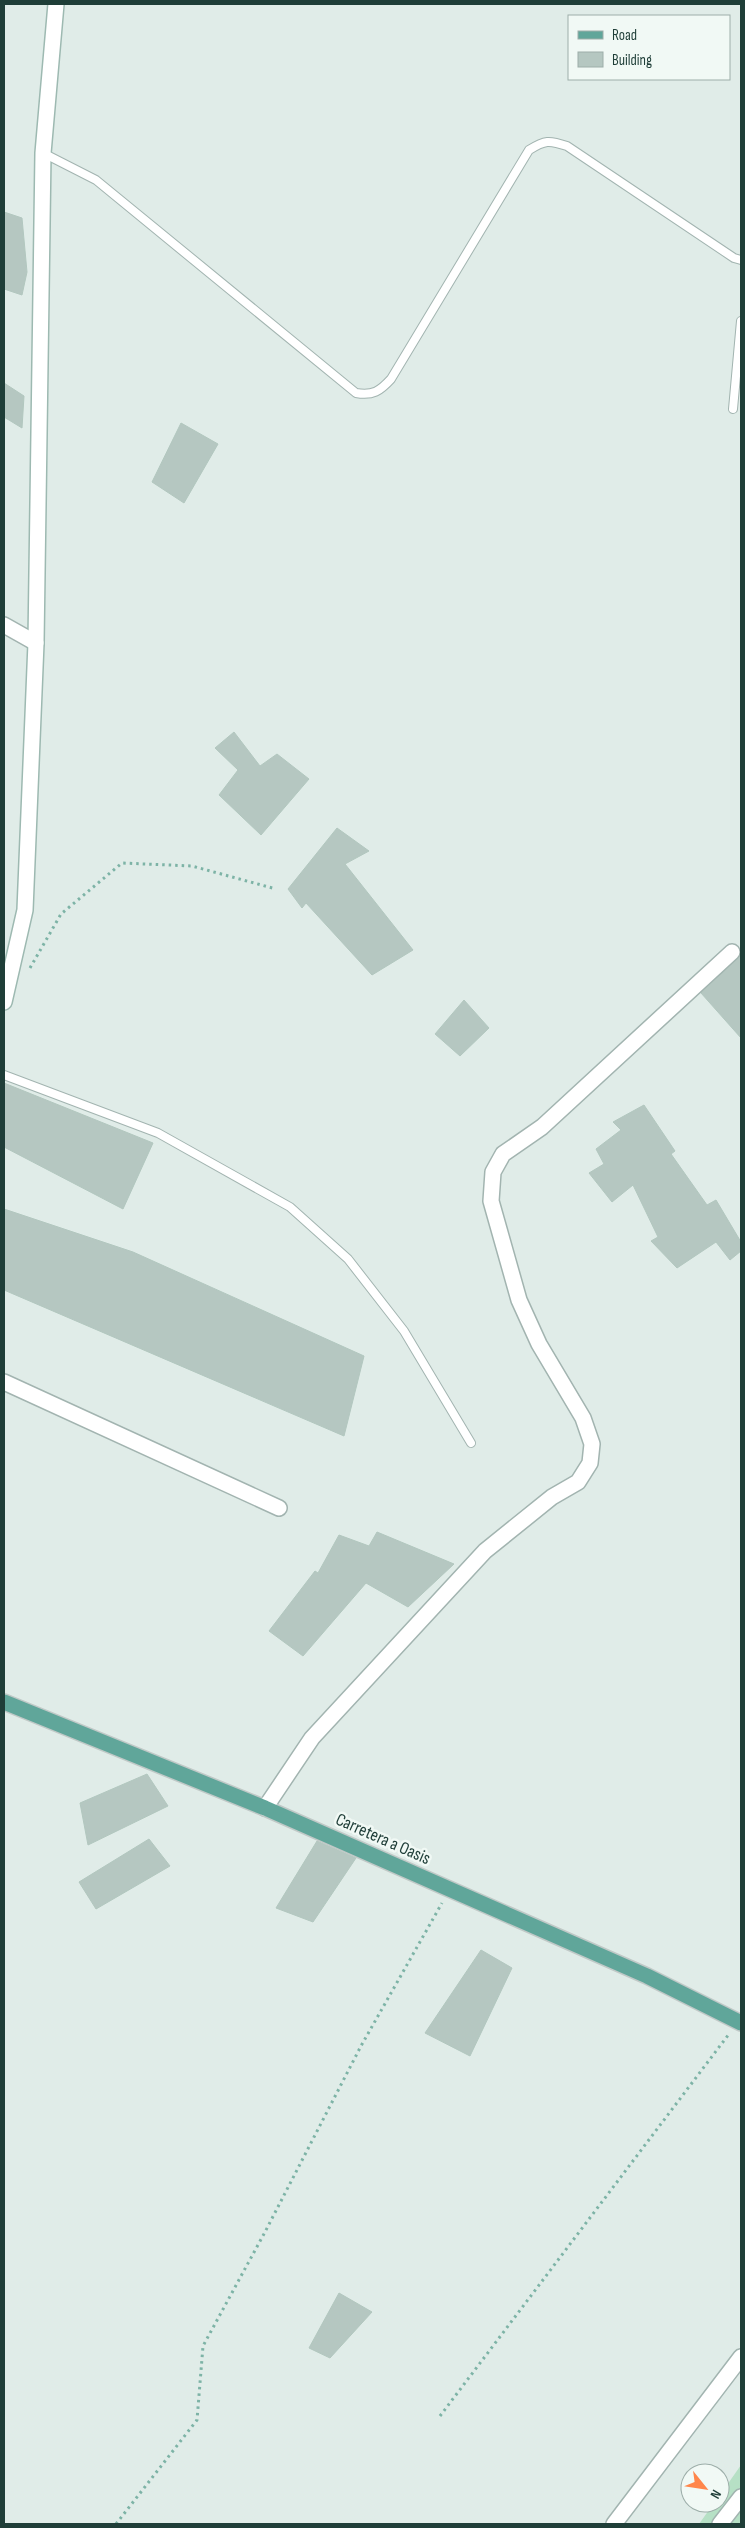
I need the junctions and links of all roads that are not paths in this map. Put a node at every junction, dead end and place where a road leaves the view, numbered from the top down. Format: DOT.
graph roads {
  1 [pos="56,4"];
  2 [pos="43,154"];
  3 [pos="741,260"];
  4 [pos="741,321"];
  5 [pos="740,352"];
  6 [pos="733,409"];
  7 [pos="4,625"];
  8 [pos="36,643"];
  9 [pos="732,952"];
  10 [pos="4,1002"];
  11 [pos="4,1075"];
  12 [pos="4,1382"];
  13 [pos="471,1443"];
  14 [pos="279,1508"];
  15 [pos="4,1702"];
  16 [pos="265,1808"];
  17 [pos="740,2022"];
  18 [pos="741,2357"];
  19 [pos="741,2497"];
  20 [pos="614,2524"];
  21 [pos="720,2524"];
  1 -- 2 [label="street"];
  2 -- 3 [label="lane"];
  2 -- 8 [label="street"];
  4 -- 5 [label="lane"];
  5 -- 6 [label="lane"];
  7 -- 8 [label="street"];
  8 -- 10 [label="street"];
  9 -- 16 [label="street"];
  11 -- 13 [label="lane"];
  12 -- 14 [label="street"];
  15 -- 16 [label="main road, Carretera a Oasis"];
  16 -- 17 [label="main road, Carretera a Oasis"];
  18 -- 20 [label="street"];
  19 -- 21 [label="street"];
}
